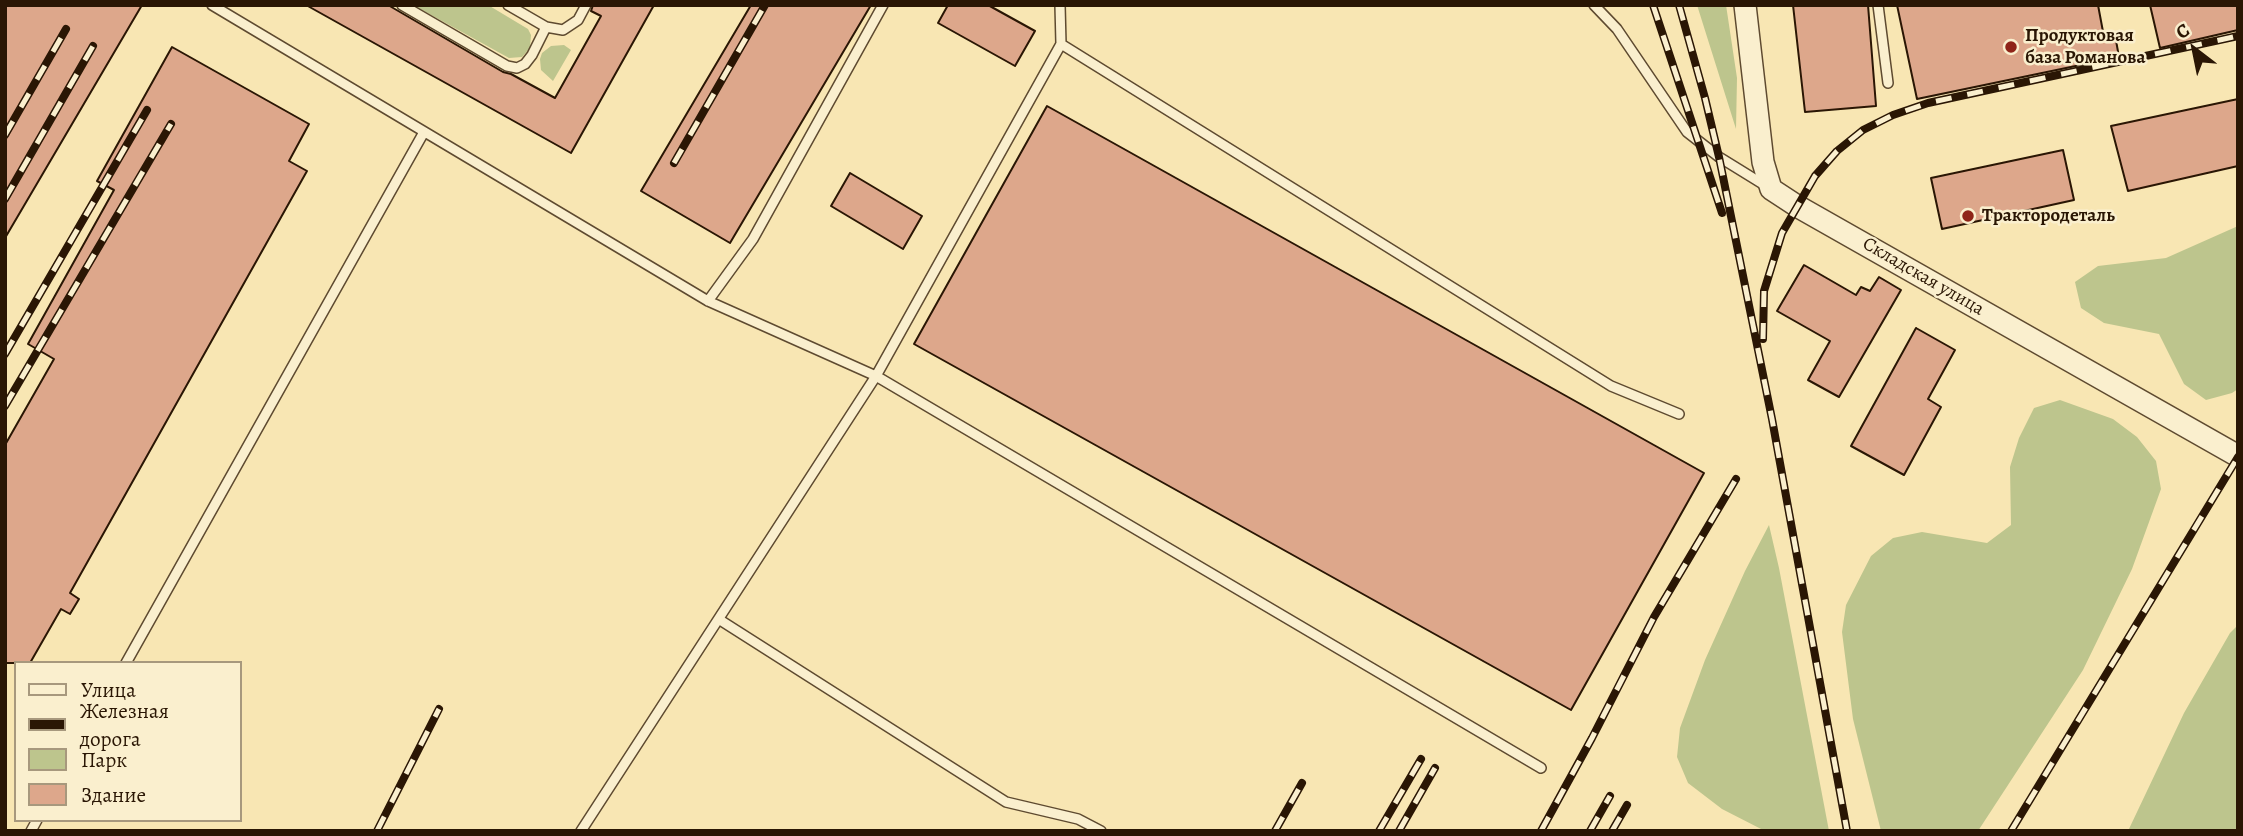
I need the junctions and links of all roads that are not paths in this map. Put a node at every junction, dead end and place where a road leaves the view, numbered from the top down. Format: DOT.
graph roads {
  1 [pos="212,5"];
  2 [pos="402,5"];
  3 [pos="508,5"];
  4 [pos="586,5"];
  5 [pos="883,5"];
  6 [pos="1060,5"];
  7 [pos="1594,5"];
  8 [pos="1745,5"];
  9 [pos="1878,5"];
  10 [pos="546,27"];
  11 [pos="1061,44"];
  12 [pos="1888,83"];
  13 [pos="424,132"];
  14 [pos="1771,189"];
  15 [pos="708,301"];
  16 [pos="876,376"];
  17 [pos="1679,414"];
  18 [pos="2238,456"];
  19 [pos="720,620"];
  20 [pos="127,661"];
  21 [pos="1541,768"];
  22 [pos="581,831"];
  23 [pos="1101,831"];
  1 -- 13 [label="lane"];
  2 -- 10 [label="lane"];
  3 -- 10 [label="lane"];
  4 -- 10 [label="lane"];
  5 -- 15 [label="lane"];
  6 -- 11 [label="lane"];
  7 -- 14 [label="lane"];
  8 -- 14 [label="street"];
  9 -- 12 [label="lane"];
  11 -- 16 [label="lane"];
  11 -- 17 [label="lane"];
  13 -- 15 [label="lane"];
  13 -- 20 [label="lane"];
  14 -- 18 [label="street, Складская улица"];
  15 -- 16 [label="lane"];
  16 -- 19 [label="lane"];
  16 -- 21 [label="lane"];
  19 -- 22 [label="lane"];
  19 -- 23 [label="lane"];
}
